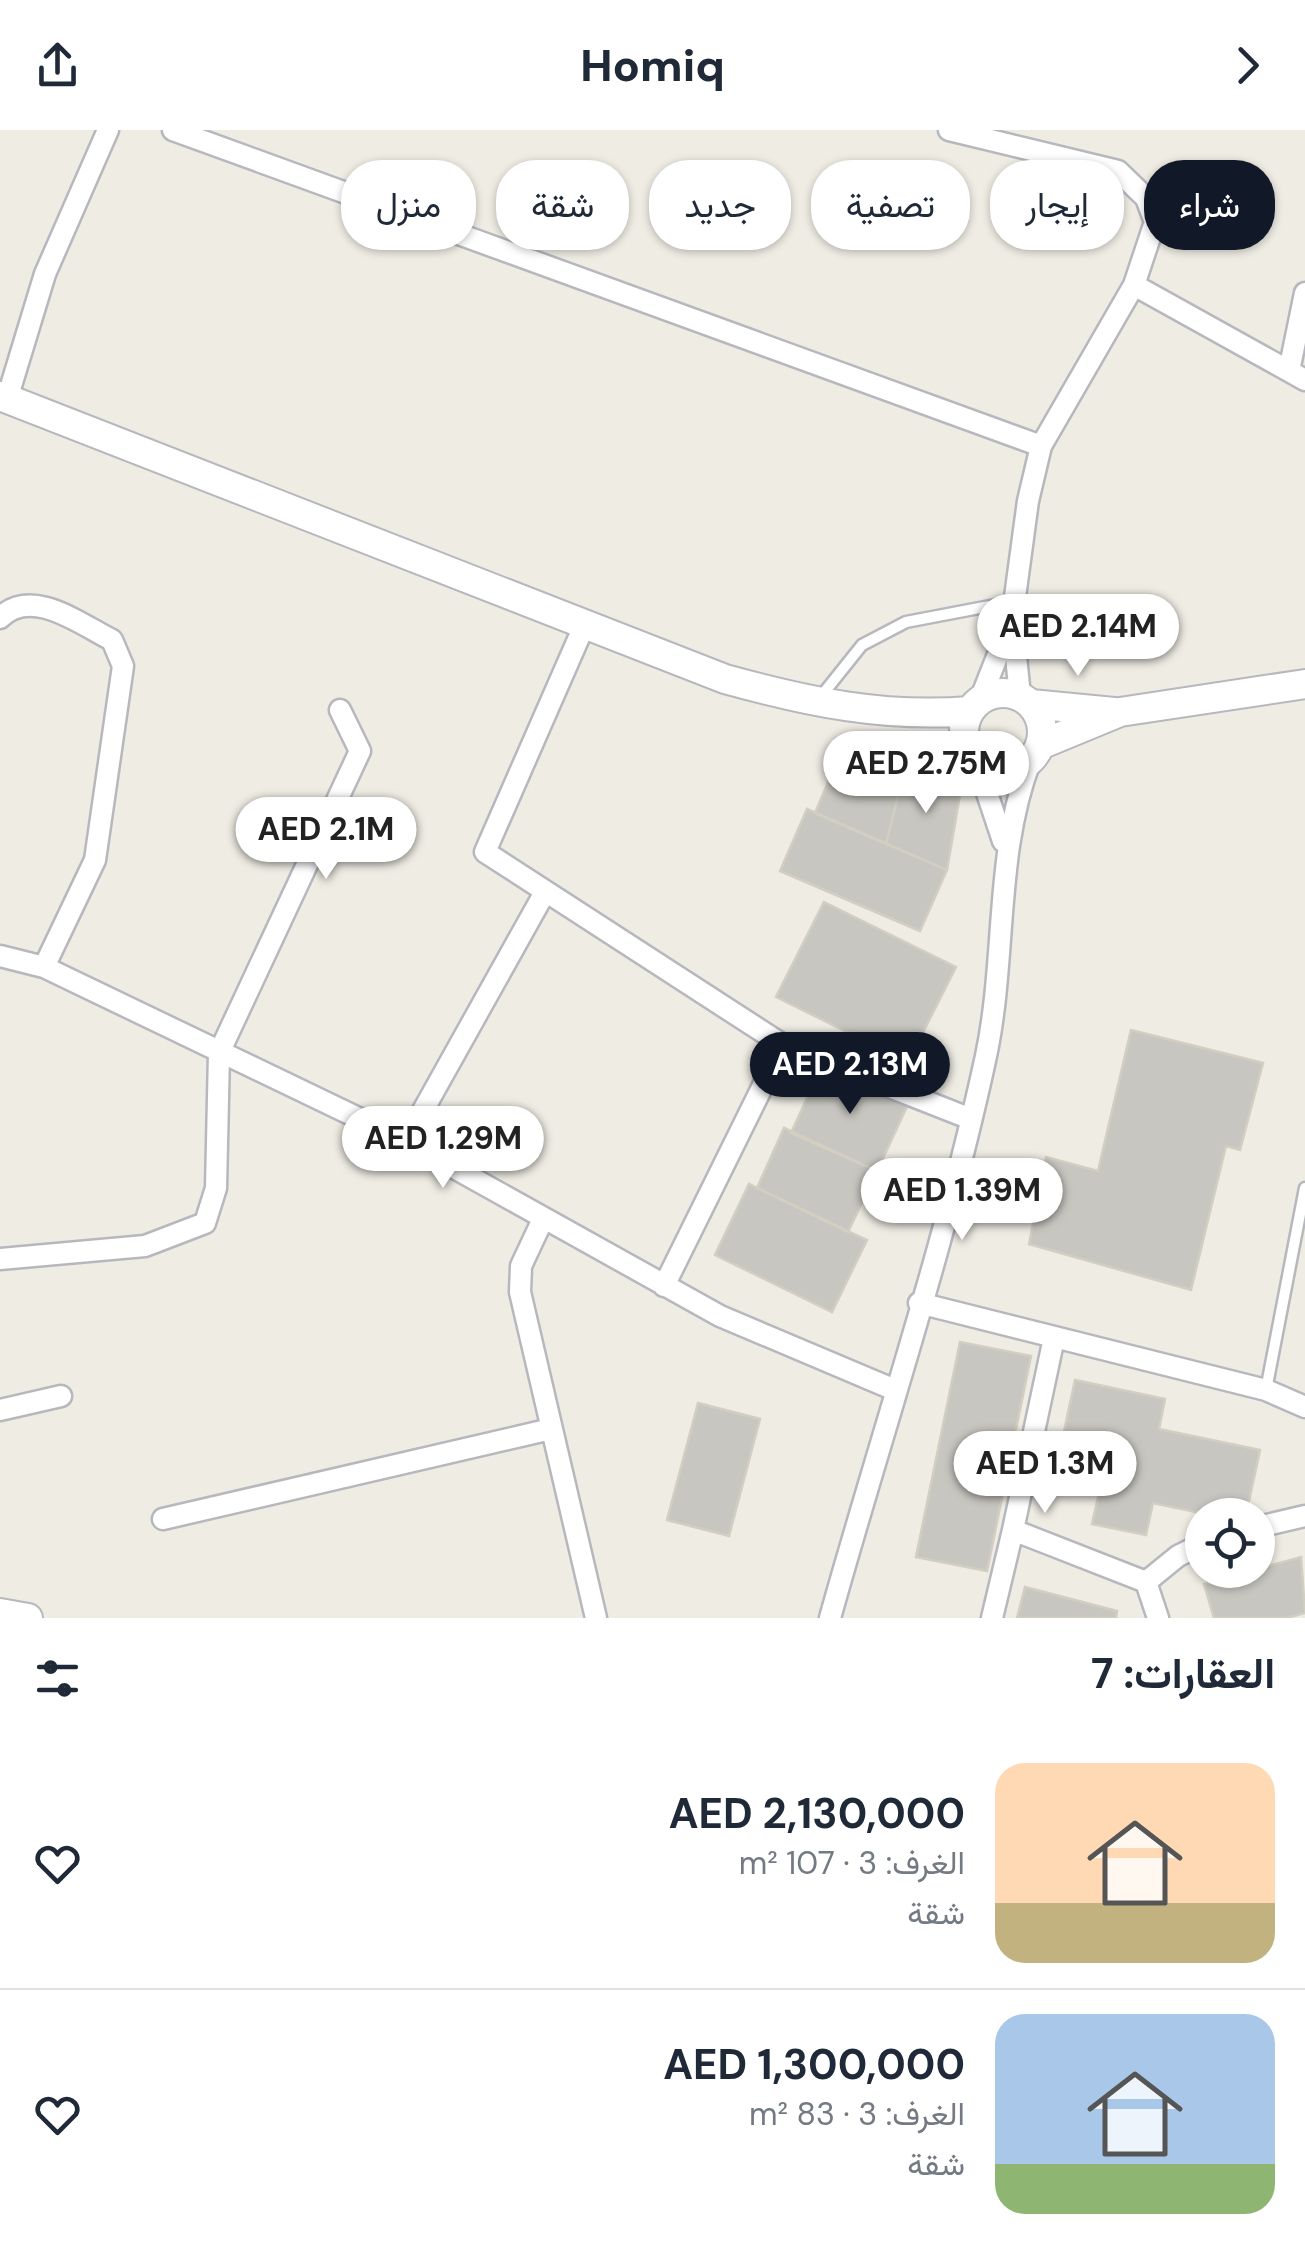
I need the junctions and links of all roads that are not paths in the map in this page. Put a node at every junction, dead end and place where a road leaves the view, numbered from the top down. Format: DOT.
graph roads {
  1 [pos="108,130"];
  2 [pos="173,130"];
  3 [pos="949,130"];
  4 [pos="1134,285"];
  5 [pos="1305,293"];
  6 [pos="1297,376"];
  7 [pos="3,398"];
  8 [pos="1042,446"];
  9 [pos="1014,610"];
  10 [pos="0,618"];
  11 [pos="584,626"];
  12 [pos="1305,684"];
  13 [pos="1025,700"];
  14 [pos="814,704"];
  15 [pos="975,705"];
  16 [pos="340,710"];
  17 [pos="1120,712"];
  18 [pos="913,716"];
  19 [pos="1036,752"];
  20 [pos="973,756"];
  21 [pos="1006,852"];
  22 [pos="545,892"];
  23 [pos="0,956"];
  24 [pos="44,967"];
  25 [pos="783,1044"];
  26 [pos="219,1053"];
  27 [pos="971,1119"];
  28 [pos="406,1141"];
  29 [pos="1305,1188"];
  30 [pos="543,1219"];
  31 [pos="0,1258"];
  32 [pos="664,1286"];
  33 [pos="920,1303"];
  34 [pos="1054,1338"];
  35 [pos="894,1390"];
  36 [pos="1266,1390"];
  37 [pos="61,1396"];
  38 [pos="1305,1406"];
  39 [pos="0,1410"];
  40 [pos="551,1429"];
  41 [pos="1305,1516"];
  42 [pos="163,1518"];
  43 [pos="1275,1523"];
  44 [pos="1013,1530"];
  45 [pos="1185,1552"];
  46 [pos="1146,1582"];
  47 [pos="0,1613"];
  48 [pos="28,1618"];
  49 [pos="596,1618"];
  50 [pos="830,1618"];
  51 [pos="992,1618"];
  52 [pos="1158,1618"];
  1 -- 7 [label="street"];
  2 -- 8 [label="street"];
  3 -- 4 [label="street"];
  4 -- 6 [label="street"];
  4 -- 8 [label="street"];
  5 -- 6 [label="street"];
  7 -- 11 [label="street"];
  8 -- 9 [label="street"];
  9 -- 13 [label="street"];
  9 -- 14 [label="lane"];
  9 -- 15 [label="street"];
  10 -- 24 [label="street"];
  11 -- 14 [label="street"];
  11 -- 22 [label="street"];
  12 -- 17 [label="street"];
  13 -- 15 [label="street"];
  13 -- 17 [label="street"];
  13 -- 19 [label="street"];
  14 -- 18 [label="street"];
  15 -- 18 [label="street"];
  15 -- 20 [label="street"];
  16 -- 26 [label="street"];
  17 -- 19 [label="street"];
  18 -- 20 [label="street"];
  19 -- 20 [label="street"];
  19 -- 21 [label="street"];
  20 -- 21 [label="street"];
  21 -- 27 [label="street"];
  22 -- 25 [label="street"];
  22 -- 28 [label="street"];
  23 -- 24 [label="street"];
  24 -- 26 [label="street"];
  25 -- 27 [label="street"];
  25 -- 32 [label="street"];
  26 -- 28 [label="street"];
  26 -- 31 [label="street"];
  27 -- 33 [label="street"];
  28 -- 30 [label="street"];
  29 -- 36 [label="lane"];
  30 -- 32 [label="street"];
  30 -- 40 [label="street"];
  32 -- 35 [label="street"];
  33 -- 34 [label="street"];
  33 -- 35 [label="street"];
  34 -- 36 [label="street"];
  34 -- 44 [label="street"];
  35 -- 50 [label="street"];
  36 -- 38 [label="street"];
  37 -- 39 [label="street"];
  40 -- 42 [label="street"];
  40 -- 49 [label="street"];
  41 -- 43 [label="street"];
  44 -- 46 [label="street"];
  44 -- 51 [label="street"];
  45 -- 46 [label="street"];
  46 -- 52 [label="street"];
  47 -- 48 [label="street"];
}
